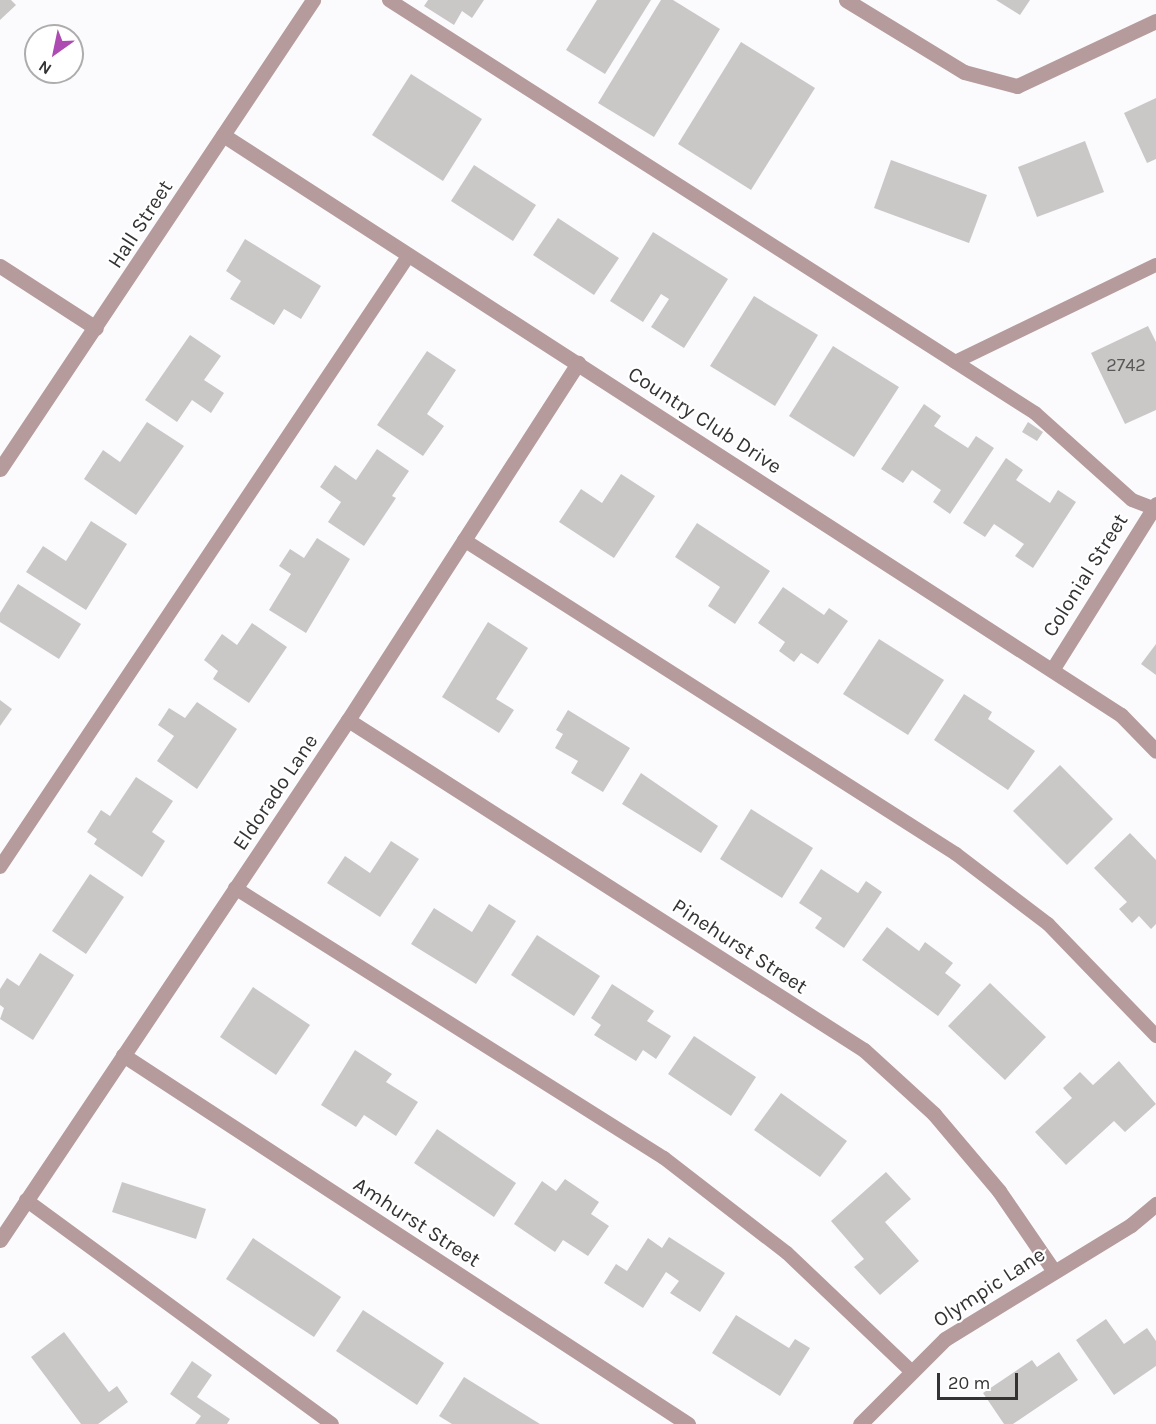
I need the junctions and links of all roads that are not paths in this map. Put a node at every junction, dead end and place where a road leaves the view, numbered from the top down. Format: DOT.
graph roads {
  1 [pos="313,0"];
  2 [pos="389,0"];
  3 [pos="846,0"];
  4 [pos="1156,21"];
  5 [pos="222,135"];
  6 [pos="409,255"];
  7 [pos="1156,265"];
  8 [pos="0,266"];
  9 [pos="96,328"];
  10 [pos="955,362"];
  11 [pos="578,363"];
  12 [pos="0,469"];
  13 [pos="1155,507"];
  14 [pos="464,540"];
  15 [pos="1052,670"];
  16 [pos="348,720"];
  17 [pos="1156,751"];
  18 [pos="0,867"];
  19 [pos="235,888"];
  20 [pos="1156,1036"];
  21 [pos="123,1055"];
  22 [pos="26,1200"];
  23 [pos="1156,1204"];
  24 [pos="0,1238"];
  25 [pos="1053,1270"];
  26 [pos="911,1371"];
  27 [pos="332,1424"];
  28 [pos="688,1424"];
  29 [pos="860,1424"];
  1 -- 5 [label="street, Hall Street"];
  2 -- 10 [label="lane"];
  3 -- 4 [label="street"];
  5 -- 6 [label="street, Country Club Drive"];
  5 -- 9 [label="street, Hall Street"];
  6 -- 11 [label="street, Country Club Drive"];
  6 -- 18 [label="lane"];
  7 -- 10 [label="lane"];
  8 -- 9 [label="street"];
  9 -- 12 [label="street, Hall Street"];
  10 -- 13 [label="lane"];
  11 -- 14 [label="street, Eldorado Lane"];
  11 -- 15 [label="street, Country Club Drive"];
  13 -- 15 [label="street, Colonial Street"];
  14 -- 16 [label="street, Eldorado Lane"];
  14 -- 20 [label="lane"];
  15 -- 17 [label="street, Country Club Drive"];
  16 -- 19 [label="street, Eldorado Lane"];
  16 -- 25 [label="street, Pinehurst Street"];
  19 -- 21 [label="street, Eldorado Lane"];
  19 -- 26 [label="lane"];
  21 -- 22 [label="street, Eldorado Lane"];
  21 -- 28 [label="street, Amhurst Street"];
  22 -- 24 [label="street, Eldorado Lane"];
  22 -- 27 [label="lane"];
  23 -- 25 [label="street, Olympic Lane"];
  25 -- 26 [label="street, Olympic Lane"];
  26 -- 29 [label="street, Olympic Lane"];
}
